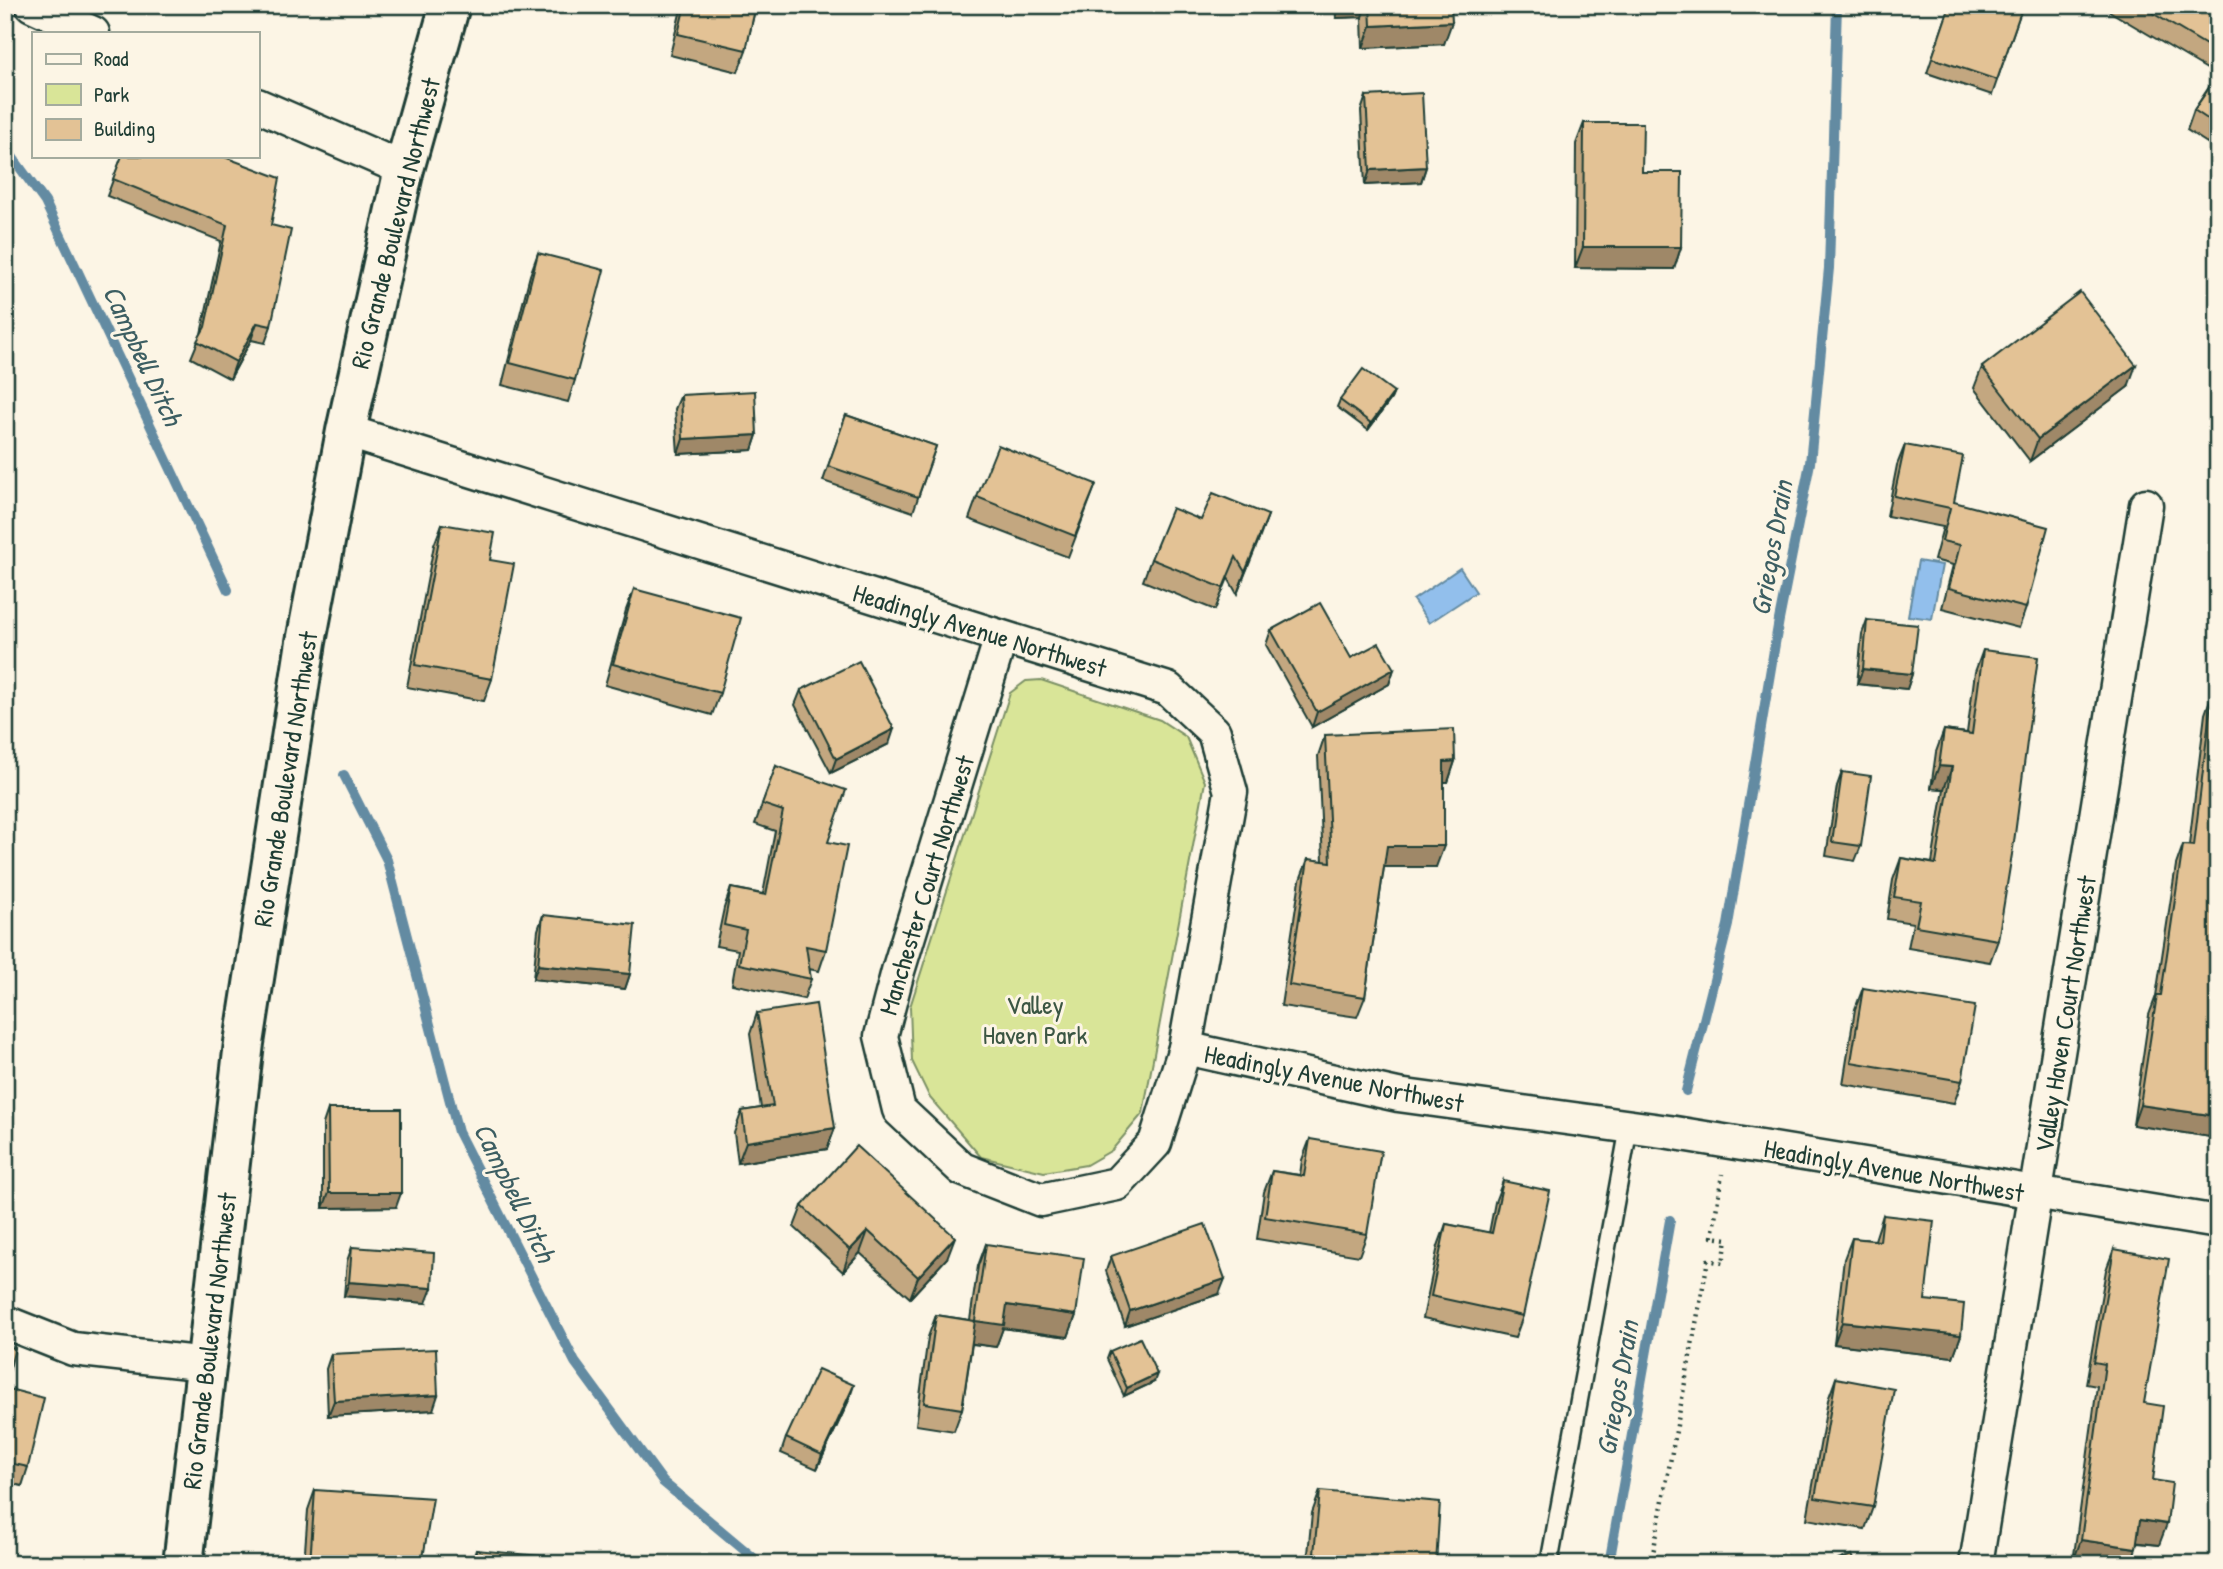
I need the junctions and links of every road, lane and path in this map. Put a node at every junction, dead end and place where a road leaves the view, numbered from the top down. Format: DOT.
graph roads {
  1 [pos="32,5"];
  2 [pos="450,5"];
  3 [pos="91,32"];
  4 [pos="259,106"];
  5 [pos="404,169"];
  6 [pos="346,431"];
  7 [pos="2146,505"];
  8 [pos="1001,637"];
  9 [pos="1185,1048"];
  10 [pos="1629,1127"];
  11 [pos="1728,1142"];
  12 [pos="2037,1194"];
  13 [pos="2218,1222"];
  14 [pos="5,1322"];
  15 [pos="206,1364"];
  16 [pos="183,1564"];
  17 [pos="1549,1564"];
  18 [pos="1651,1564"];
  19 [pos="1976,1564"];
  1 -- 3 [label="street"];
  2 -- 5 [label="main road, Rio Grande Boulevard Northwest"];
  4 -- 5 [label="street"];
  5 -- 6 [label="main road, Rio Grande Boulevard Northwest"];
  6 -- 8 [label="street, Headingly Avenue Northwest"];
  6 -- 15 [label="main road, Rio Grande Boulevard Northwest"];
  7 -- 12 [label="street, Valley Haven Court Northwest"];
  8 -- 9 [label="street, Headingly Avenue Northwest"];
  8 -- 9 [label="street, Manchester Court Northwest"];
  9 -- 10 [label="street, Headingly Avenue Northwest"];
  10 -- 11 [label="street, Headingly Avenue Northwest"];
  10 -- 17 [label="lane"];
  11 -- 12 [label="street, Headingly Avenue Northwest"];
  11 -- 18 [label="path"];
  12 -- 13 [label="street, Headingly Avenue Northwest"];
  12 -- 19 [label="street, Valley Haven Court Northwest"];
  14 -- 15 [label="street"];
  15 -- 16 [label="main road, Rio Grande Boulevard Northwest"];
}
